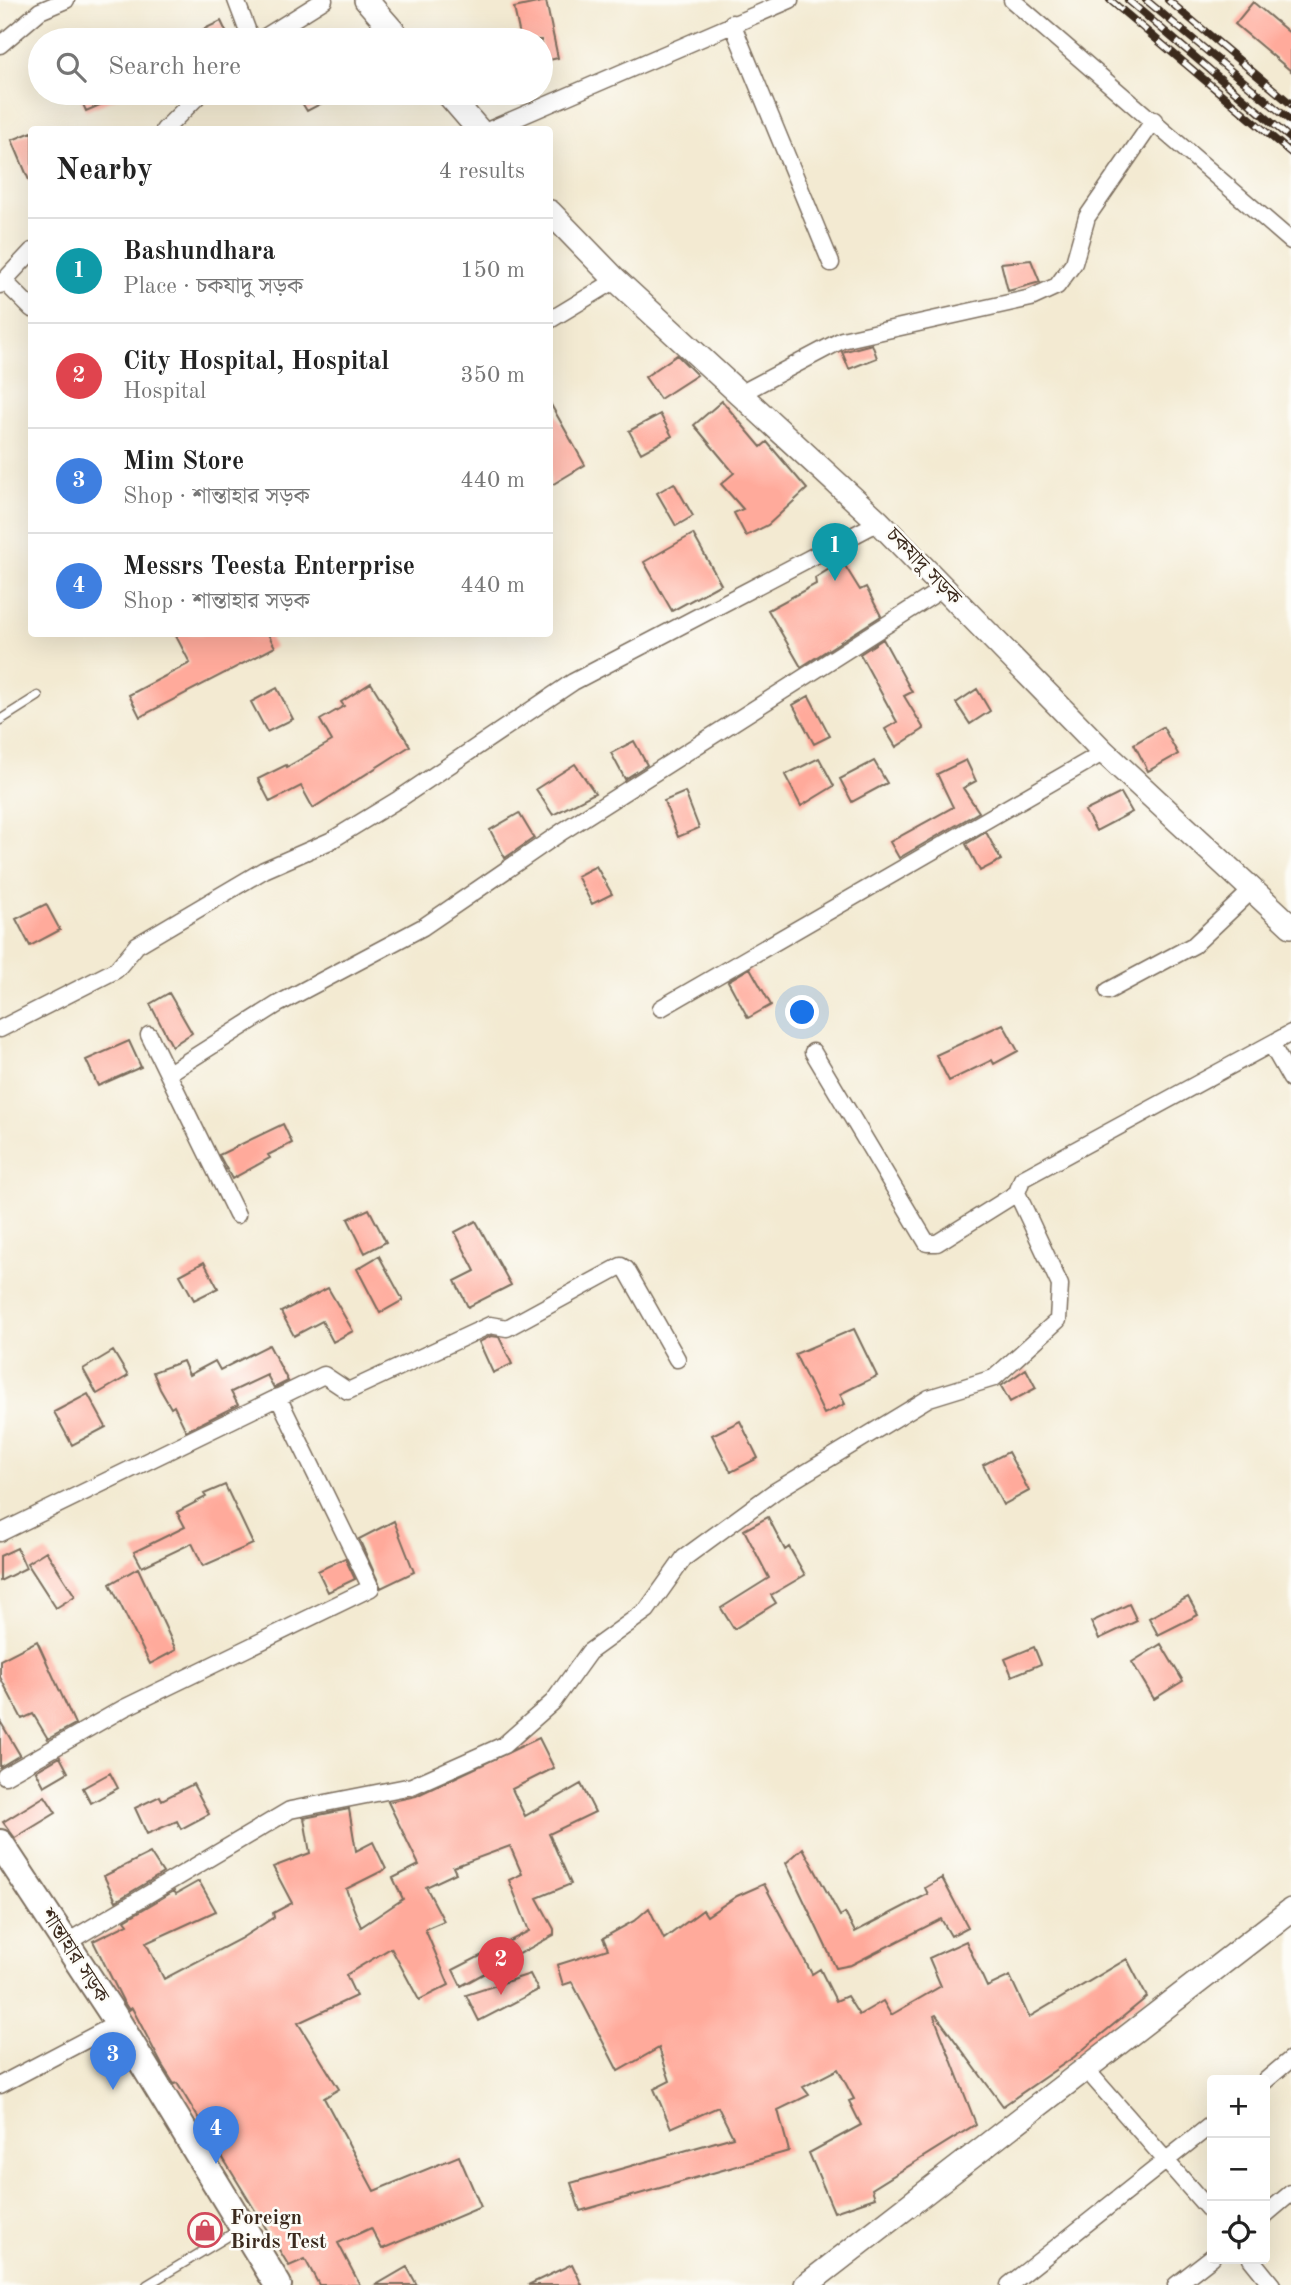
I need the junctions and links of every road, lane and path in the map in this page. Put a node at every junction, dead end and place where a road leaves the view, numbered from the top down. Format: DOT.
graph roads {
  1 [pos="66,0"];
  2 [pos="236,0"];
  3 [pos="324,0"];
  4 [pos="366,0"];
  5 [pos="790,0"];
  6 [pos="1012,0"];
  7 [pos="772,3"];
  8 [pos="732,23"];
  9 [pos="246,28"];
  10 [pos="279,28"];
  11 [pos="390,28"];
  12 [pos="0,45"];
  13 [pos="553,103"];
  14 [pos="189,105"];
  15 [pos="457,105"];
  16 [pos="548,105"];
  17 [pos="1154,120"];
  18 [pos="167,126"];
  19 [pos="476,126"];
  20 [pos="499,126"];
  21 [pos="553,215"];
  22 [pos="1291,241"];
  23 [pos="28,255"];
  24 [pos="831,263"];
  25 [pos="616,281"];
  26 [pos="2,283"];
  27 [pos="28,306"];
  28 [pos="553,318"];
  29 [pos="738,395"];
  30 [pos="879,522"];
  31 [pos="944,588"];
  32 [pos="38,696"];
  33 [pos="0,720"];
  34 [pos="1104,752"];
  35 [pos="1251,891"];
  36 [pos="1291,926"];
  37 [pos="1108,991"];
  38 [pos="661,1008"];
  39 [pos="0,1030"];
  40 [pos="1291,1033"];
  41 [pos="149,1035"];
  42 [pos="1271,1044"];
  43 [pos="813,1052"];
  44 [pos="169,1073"];
  45 [pos="1291,1079"];
  46 [pos="1017,1193"];
  47 [pos="237,1215"];
  48 [pos="677,1359"];
  49 [pos="278,1397"];
  50 [pos="0,1533"];
  51 [pos="5,1776"];
  52 [pos="0,1843"];
  53 [pos="1291,1910"];
  54 [pos="66,1942"];
  55 [pos="118,2023"];
  56 [pos="1291,2059"];
  57 [pos="1084,2067"];
  58 [pos="1270,2077"];
  59 [pos="0,2085"];
  60 [pos="1207,2128"];
  61 [pos="1167,2161"];
  62 [pos="1291,2193"];
  63 [pos="1207,2207"];
  64 [pos="1270,2210"];
  65 [pos="244,2227"];
  66 [pos="1207,2261"];
  67 [pos="1255,2264"];
  68 [pos="147,2285"];
  69 [pos="278,2285"];
  70 [pos="806,2285"];
  71 [pos="1009,2285"];
  72 [pos="1176,2285"];
  73 [pos="1272,2285"];
  1 -- 12 [label="street"];
  2 -- 9 [label="street"];
  3 -- 10 [label="street"];
  4 -- 11 [label="street"];
  5 -- 7 [label="street"];
  6 -- 17 [label="street"];
  7 -- 8 [label="street"];
  8 -- 13 [label="street"];
  8 -- 24 [label="street"];
  14 -- 18 [label="street"];
  15 -- 19 [label="street"];
  16 -- 20 [label="street"];
  17 -- 22 [label="street"];
  17 -- 29 [label="street"];
  21 -- 25 [label="street, চকযাদু সড়ক"];
  23 -- 26 [label="street"];
  25 -- 28 [label="street"];
  25 -- 29 [label="street, চকযাদু সড়ক"];
  26 -- 27 [label="street"];
  29 -- 30 [label="street, চকযাদু সড়ক"];
  30 -- 31 [label="street, চকযাদু সড়ক"];
  30 -- 39 [label="street"];
  31 -- 34 [label="street, চকযাদু সড়ক"];
  31 -- 44 [label="street"];
  32 -- 33 [label="lane"];
  34 -- 35 [label="street, চকযাদু সড়ক"];
  34 -- 38 [label="street"];
  35 -- 36 [label="street, চকযাদু সড়ক"];
  35 -- 37 [label="street"];
  40 -- 42 [label="street"];
  41 -- 44 [label="street"];
  42 -- 45 [label="street"];
  42 -- 46 [label="street"];
  43 -- 46 [label="street"];
  44 -- 47 [label="street"];
  46 -- 54 [label="street"];
  48 -- 49 [label="street"];
  49 -- 50 [label="street"];
  49 -- 51 [label="street"];
  52 -- 54 [label="main road, শান্তাহার সড়ক"];
  53 -- 57 [label="street"];
  54 -- 55 [label="main road, শান্তাহার সড়ক"];
  55 -- 59 [label="street"];
  55 -- 65 [label="main road, শান্তাহার সড়ক"];
  56 -- 58 [label="street"];
  57 -- 61 [label="street"];
  57 -- 70 [label="street"];
  60 -- 61 [label="street"];
  61 -- 63 [label="street"];
  61 -- 71 [label="street"];
  62 -- 64 [label="street"];
  65 -- 68 [label="lane"];
  65 -- 69 [label="main road, শান্তাহার সড়ক"];
  66 -- 72 [label="street"];
  67 -- 73 [label="street"];
}
